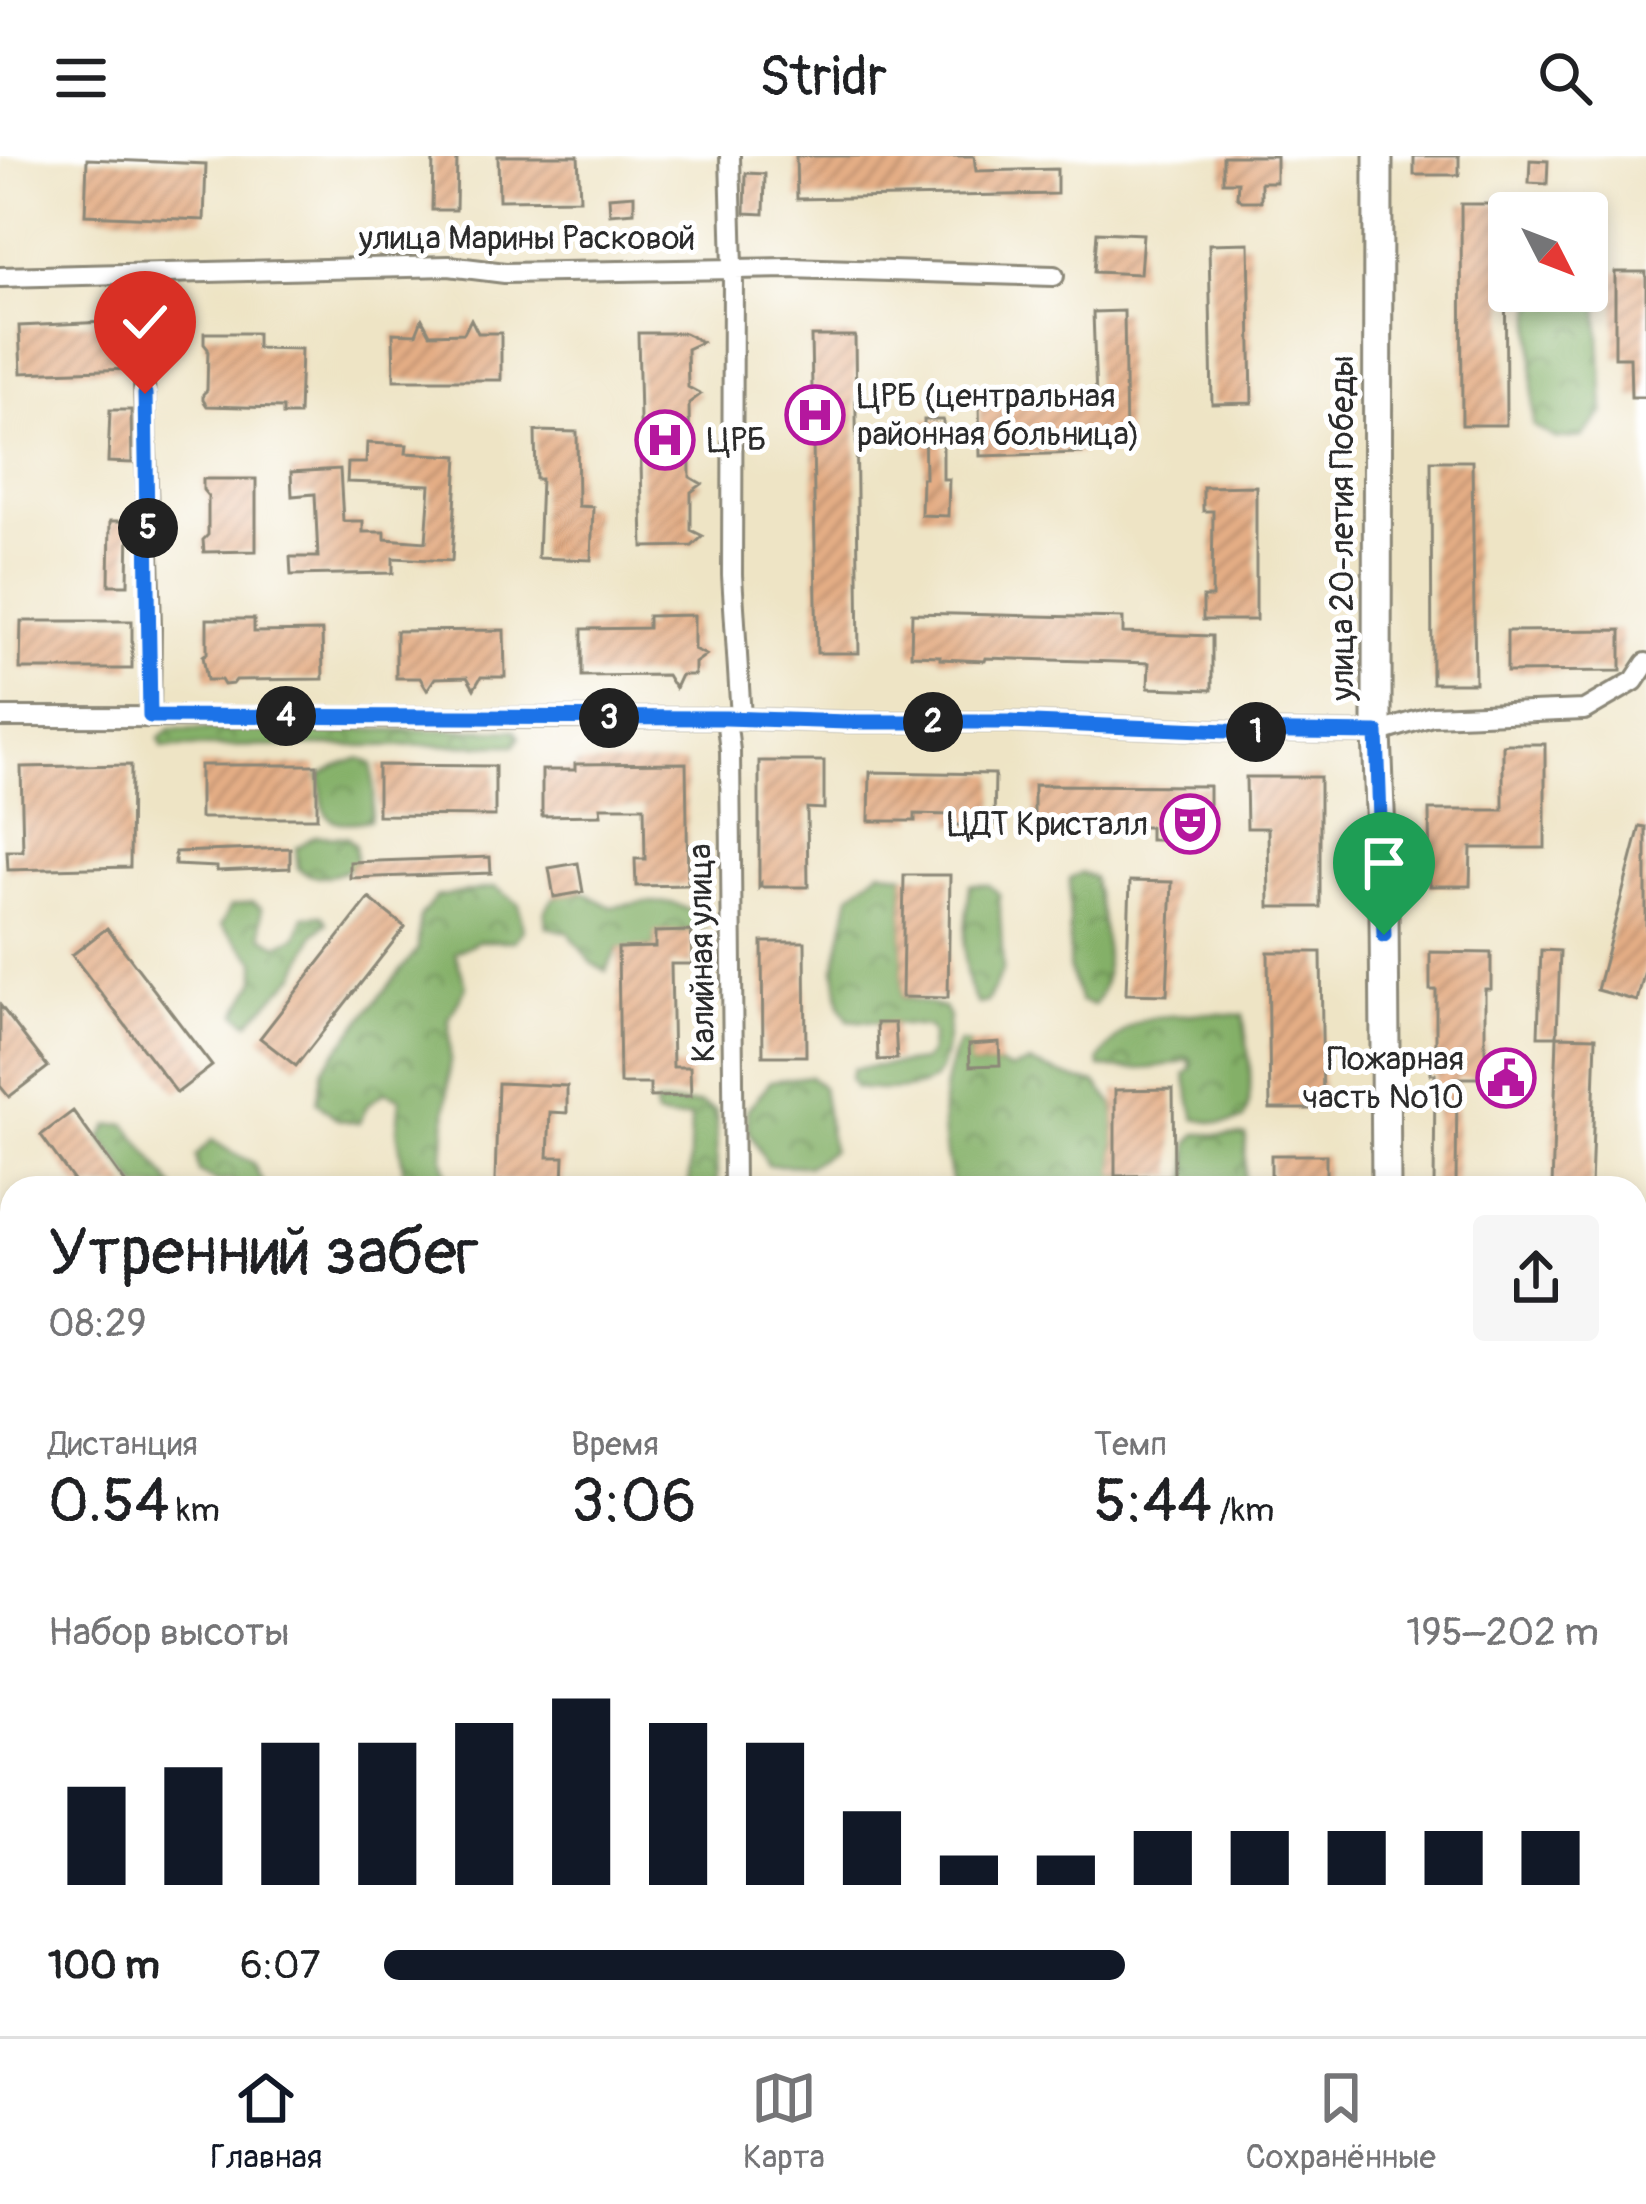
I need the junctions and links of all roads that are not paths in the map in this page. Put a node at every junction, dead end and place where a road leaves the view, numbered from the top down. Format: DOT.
graph roads {
  1 [pos="730,156"];
  2 [pos="1378,156"];
  3 [pos="733,268"];
  4 [pos="141,275"];
  5 [pos="0,277"];
  6 [pos="1054,277"];
  7 [pos="1646,663"];
  8 [pos="150,716"];
  9 [pos="0,717"];
  10 [pos="734,718"];
  11 [pos="1377,733"];
  12 [pos="734,1176"];
  13 [pos="1386,1176"];
  1 -- 3 [label="street, Калийная улица"];
  2 -- 11 [label="main road, улица 20-летия Победы"];
  3 -- 4 [label="street, улица Марины Расковой"];
  3 -- 6 [label="street, улица Марины Расковой"];
  3 -- 10 [label="street, Калийная улица"];
  4 -- 5 [label="street, улица Марины Расковой"];
  4 -- 8 [label="street"];
  7 -- 11 [label="street"];
  8 -- 9 [label="street"];
  8 -- 10 [label="street"];
  10 -- 11 [label="street"];
  10 -- 12 [label="street, Калийная улица"];
  11 -- 13 [label="main road, улица 20-летия Победы"];
}
